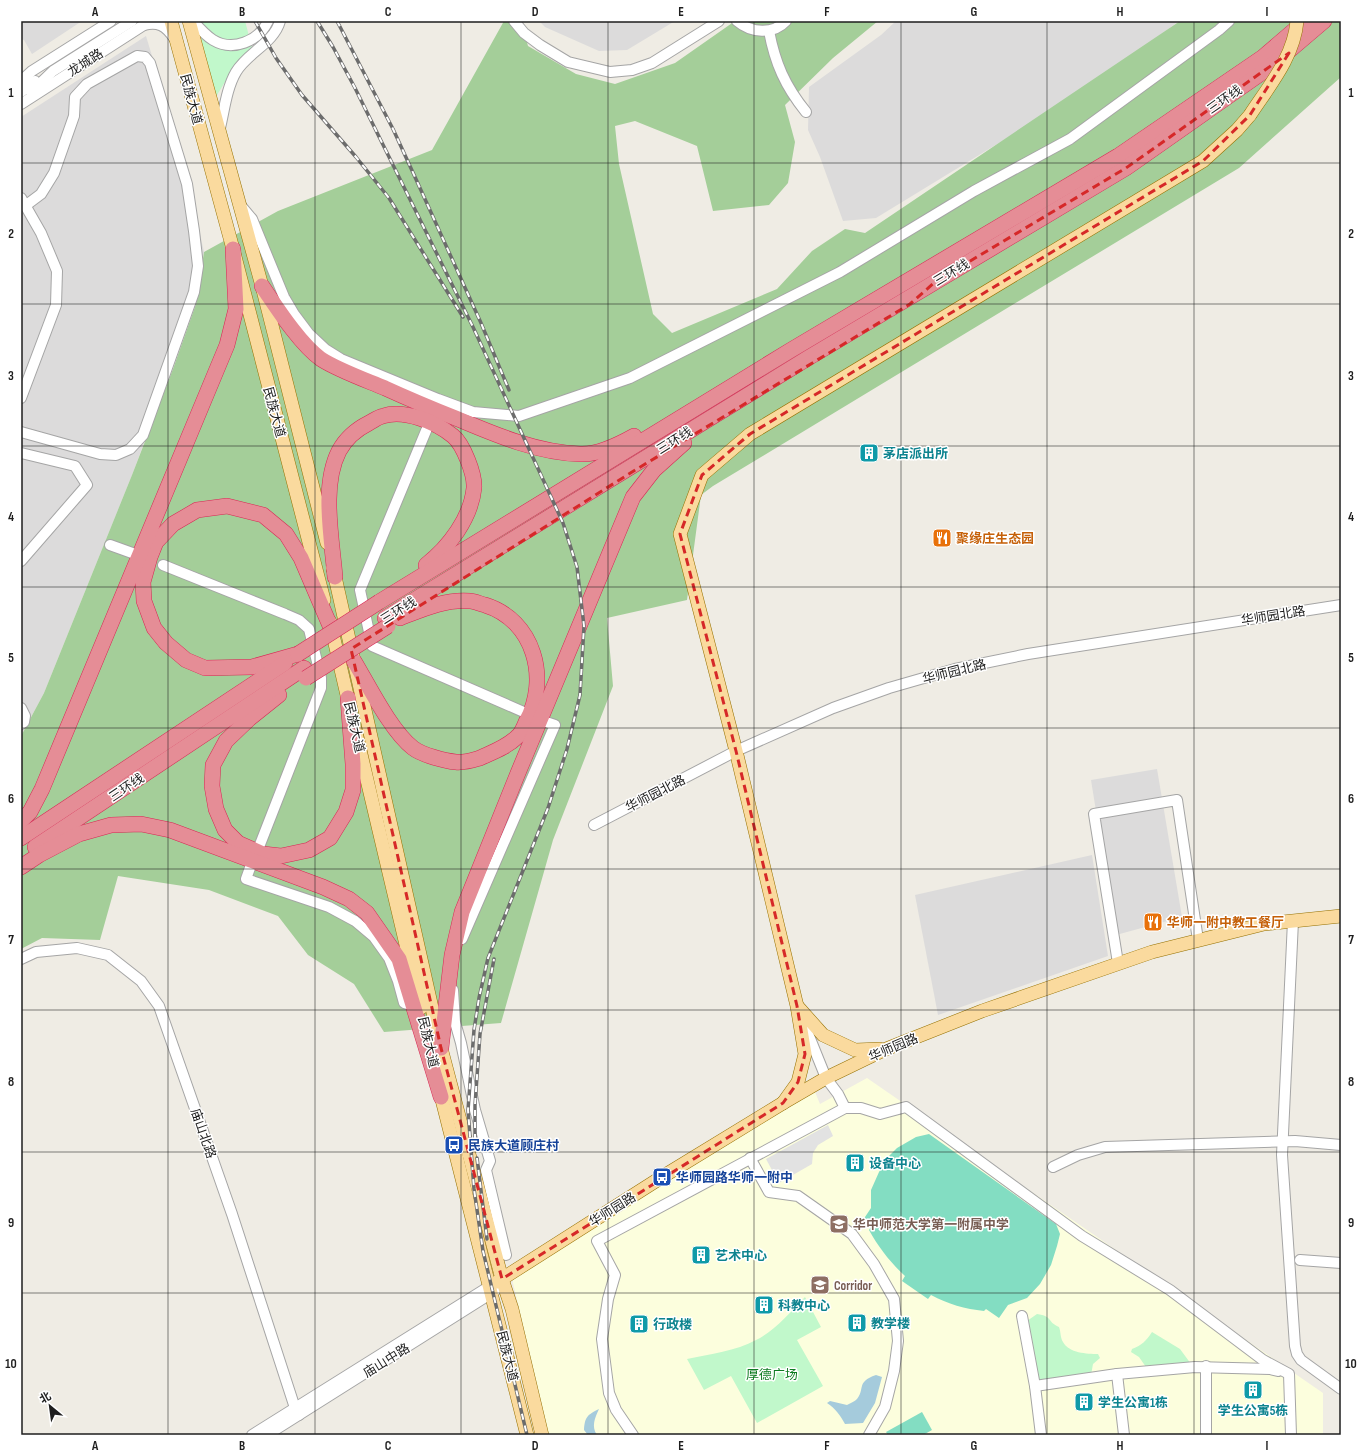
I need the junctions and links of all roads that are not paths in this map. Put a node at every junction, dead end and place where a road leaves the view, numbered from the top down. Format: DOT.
graph roads {
  1 [pos="111,21"];
  2 [pos="127,21"];
  3 [pos="132,21"];
  4 [pos="171,21"];
  5 [pos="189,21"];
  6 [pos="193,21"];
  7 [pos="268,21"];
  8 [pos="280,21"];
  9 [pos="514,21"];
  10 [pos="521,21"];
  11 [pos="709,21"];
  12 [pos="719,21"];
  13 [pos="737,21"];
  14 [pos="786,21"];
  15 [pos="1229,21"];
  16 [pos="1298,21"];
  17 [pos="1305,21"];
  18 [pos="1324,21"];
  19 [pos="1332,21"];
  20 [pos="146,23"];
  21 [pos="769,30"];
  22 [pos="176,40"];
  23 [pos="1266,62"];
  24 [pos="52,70"];
  25 [pos="21,81"];
  26 [pos="21,92"];
  27 [pos="21,101"];
  28 [pos="21,104"];
  29 [pos="806,112"];
  30 [pos="220,132"];
  31 [pos="23,202"];
  32 [pos="240,205"];
  33 [pos="233,249"];
  34 [pos="935,282"];
  35 [pos="262,286"];
  36 [pos="791,350"];
  37 [pos="21,398"];
  38 [pos="428,426"];
  39 [pos="21,432"];
  40 [pos="698,432"];
  41 [pos="21,453"];
  42 [pos="110,545"];
  43 [pos="134,554"];
  44 [pos="21,561"];
  45 [pos="163,565"];
  46 [pos="335,577"];
  47 [pos="379,602"];
  48 [pos="1341,605"];
  49 [pos="391,620"];
  50 [pos="331,628"];
  51 [pos="298,654"];
  52 [pos="354,661"];
  53 [pos="305,673"];
  54 [pos="279,695"];
  55 [pos="348,698"];
  56 [pos="21,708"];
  57 [pos="526,713"];
  58 [pos="546,722"];
  59 [pos="21,724"];
  60 [pos="736,751"];
  61 [pos="21,821"];
  62 [pos="594,824"];
  63 [pos="21,838"];
  64 [pos="259,847"];
  65 [pos="39,855"];
  66 [pos="21,856"];
  67 [pos="252,865"];
  68 [pos="21,867"];
  69 [pos="1341,916"];
  70 [pos="1293,921"];
  71 [pos="1198,940"];
  72 [pos="21,959"];
  73 [pos="1118,963"];
  74 [pos="414,1006"];
  75 [pos="797,1006"];
  76 [pos="441,1048"];
  77 [pos="886,1049"];
  78 [pos="826,1078"];
  79 [pos="441,1097"];
  80 [pos="783,1102"];
  81 [pos="845,1108"];
  82 [pos="1282,1142"];
  83 [pos="1341,1145"];
  84 [pos="750,1158"];
  85 [pos="1053,1168"];
  86 [pos="506,1255"];
  87 [pos="1300,1260"];
  88 [pos="1341,1263"];
  89 [pos="503,1281"];
  90 [pos="491,1290"];
  91 [pos="1022,1316"];
  92 [pos="1206,1366"];
  93 [pos="1117,1374"];
  94 [pos="1289,1374"];
  95 [pos="1035,1386"];
  96 [pos="1341,1389"];
  97 [pos="297,1412"];
  98 [pos="252,1435"];
  99 [pos="267,1435"];
  100 [pos="527,1435"];
  101 [pos="542,1435"];
  102 [pos="633,1435"];
  103 [pos="869,1435"];
  104 [pos="1041,1435"];
  105 [pos="1124,1435"];
  106 [pos="1206,1435"];
  107 [pos="1291,1435"];
  1 -- 25 [label="street, 龙城路"];
  2 -- 24 [label="street"];
  3 -- 24 [label="street"];
  4 -- 22 [label="main road, 民族大道"];
  5 -- 30 [label="main road, 民族大道"];
  6 -- 7 [label="street"];
  8 -- 30 [label="street"];
  9 -- 12 [label="street"];
  10 -- 11 [label="street"];
  13 -- 21 [label="street"];
  14 -- 21 [label="street"];
  15 -- 32 [label="street"];
  16 -- 23 [label="highway"];
  16 -- 60 [label="main road, bridge"];
  17 -- 23 [label="highway, 三环线"];
  18 -- 23 [label="highway, 三环线"];
  19 -- 23 [label="highway"];
  20 -- 22 [label="street"];
  20 -- 28 [label="street, 龙城路"];
  21 -- 29 [label="street"];
  22 -- 33 [label="main road, 民族大道"];
  23 -- 34 [label="highway, 三环线"];
  23 -- 36 [label="highway, 三环线"];
  24 -- 26 [label="street"];
  24 -- 27 [label="street"];
  30 -- 32 [label="main road, 民族大道"];
  31 -- 37 [label="street"];
  31 -- 39 [label="street"];
  32 -- 35 [label="main road, 民族大道"];
  33 -- 50 [label="main road, 民族大道"];
  33 -- 61 [label="highway"];
  34 -- 40 [label="highway"];
  34 -- 49 [label="highway, 三环线"];
  35 -- 36 [label="highway"];
  35 -- 46 [label="main road, 民族大道"];
  36 -- 47 [label="highway, 三环线"];
  38 -- 57 [label="street"];
  40 -- 49 [label="highway"];
  40 -- 76 [label="highway"];
  41 -- 44 [label="street"];
  42 -- 43 [label="street"];
  45 -- 64 [label="street"];
  46 -- 47 [label="highway"];
  46 -- 52 [label="main road, 民族大道"];
  47 -- 51 [label="highway, 三环线, bridge"];
  48 -- 60 [label="street, 华师园北路"];
  49 -- 52 [label="highway"];
  49 -- 53 [label="highway, 三环线"];
  50 -- 51 [label="highway"];
  50 -- 55 [label="main road, 民族大道"];
  51 -- 63 [label="highway, 三环线"];
  52 -- 76 [label="main road, 民族大道"];
  53 -- 54 [label="highway"];
  53 -- 66 [label="highway, 三环线"];
  54 -- 55 [label="highway"];
  54 -- 65 [label="highway"];
  55 -- 79 [label="main road, 民族大道"];
  56 -- 59 [label="street"];
  58 -- 86 [label="street"];
  60 -- 62 [label="street, 华师园北路"];
  60 -- 75 [label="main road"];
  65 -- 68 [label="highway"];
  65 -- 74 [label="highway"];
  67 -- 74 [label="street"];
  69 -- 70 [label="main road, 华师园路"];
  70 -- 71 [label="main road, 华师园路"];
  70 -- 82 [label="street"];
  71 -- 73 [label="main road, 华师园路"];
  71 -- 73 [label="street"];
  72 -- 97 [label="street, 庙山北路"];
  73 -- 77 [label="main road, 华师园路"];
  74 -- 79 [label="highway"];
  75 -- 77 [label="main road"];
  75 -- 78 [label="street"];
  75 -- 80 [label="main road"];
  76 -- 89 [label="main road, 民族大道"];
  77 -- 78 [label="main road, 华师园路"];
  78 -- 80 [label="main road, 华师园路"];
  78 -- 81 [label="street"];
  79 -- 90 [label="main road, 民族大道"];
  80 -- 89 [label="main road, 华师园路"];
  81 -- 84 [label="street"];
  81 -- 94 [label="street"];
  82 -- 83 [label="street"];
  82 -- 85 [label="street"];
  82 -- 96 [label="street"];
  84 -- 102 [label="street"];
  84 -- 103 [label="street"];
  87 -- 88 [label="street"];
  89 -- 90 [label="main road, 华师园路"];
  89 -- 101 [label="main road, 民族大道"];
  90 -- 97 [label="street, 庙山中路"];
  90 -- 100 [label="main road, 民族大道"];
  91 -- 95 [label="street"];
  92 -- 93 [label="street"];
  92 -- 94 [label="street"];
  92 -- 106 [label="street"];
  93 -- 95 [label="street"];
  93 -- 105 [label="street"];
  94 -- 107 [label="street"];
  95 -- 104 [label="street"];
  97 -- 98 [label="street, 庙山中路"];
  97 -- 99 [label="street, 庙山中路"];
}
